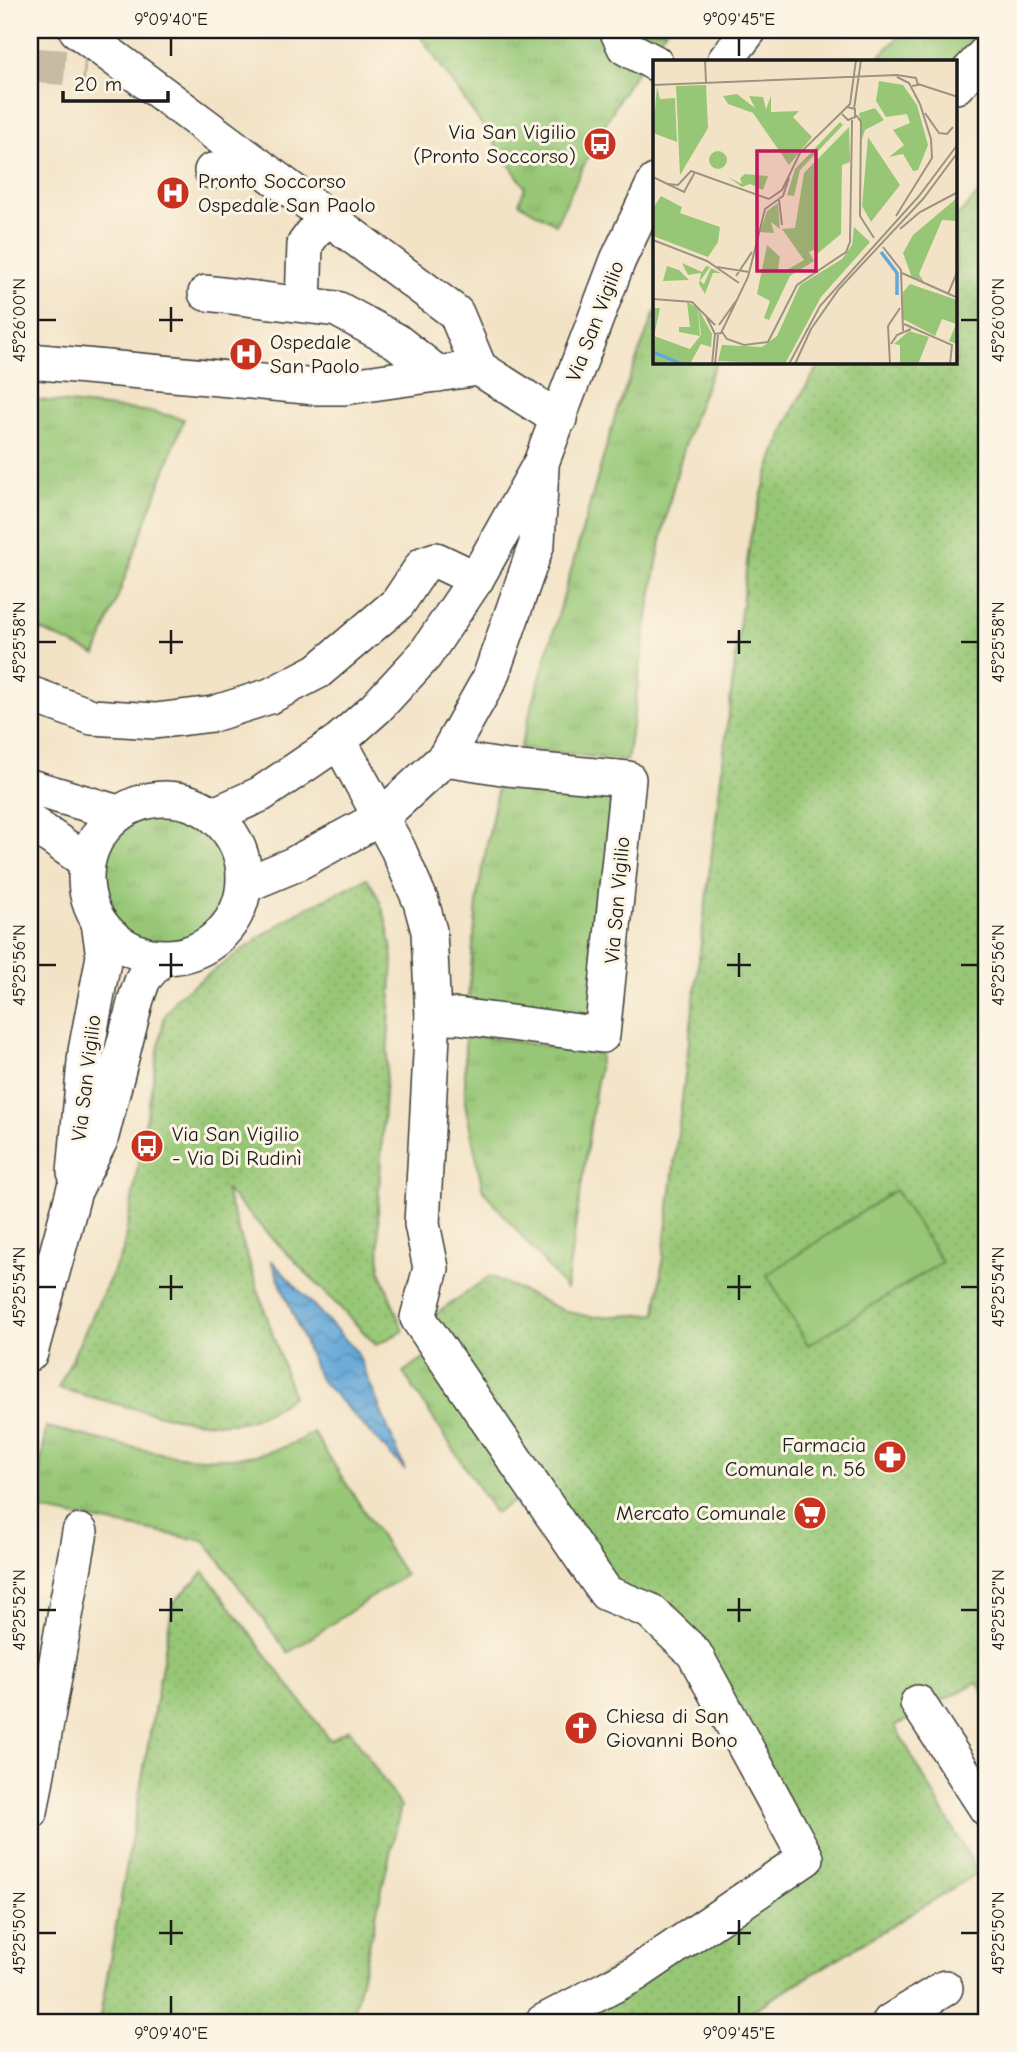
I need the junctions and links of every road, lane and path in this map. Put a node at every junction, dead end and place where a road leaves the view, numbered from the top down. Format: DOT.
graph roads {
  1 [pos="78,30"];
  2 [pos="617,30"];
  3 [pos="749,30"];
  4 [pos="987,52"];
  5 [pos="726,60"];
  6 [pos="653,62"];
  7 [pos="86,69"];
  8 [pos="134,72"];
  9 [pos="958,84"];
  10 [pos="258,165"];
  11 [pos="212,171"];
  12 [pos="653,186"];
  13 [pos="326,216"];
  14 [pos="206,292"];
  15 [pos="303,304"];
  16 [pos="30,361"];
  17 [pos="479,368"];
  18 [pos="438,374"];
  19 [pos="559,419"];
  20 [pos="541,463"];
  21 [pos="476,579"];
  22 [pos="30,694"];
  23 [pos="339,741"];
  24 [pos="444,758"];
  25 [pos="30,787"];
  26 [pos="118,813"];
  27 [pos="214,815"];
  28 [pos="380,818"];
  29 [pos="30,822"];
  30 [pos="87,862"];
  31 [pos="245,885"];
  32 [pos="99,923"];
  33 [pos="161,958"];
  34 [pos="433,1017"];
  35 [pos="74,1191"];
  36 [pos="30,1353"];
  37 [pos="80,1532"];
  38 [pos="918,1703"];
  39 [pos="987,1808"];
  40 [pos="30,1812"];
  41 [pos="945,1988"];
  42 [pos="543,2022"];
  43 [pos="890,2022"];
  1 -- 8 [label="street"];
  2 -- 6 [label="street"];
  3 -- 5 [label="street"];
  4 -- 9 [label="street"];
  7 -- 8 [label="street"];
  8 -- 10 [label="street"];
  10 -- 11 [label="street"];
  10 -- 13 [label="street"];
  12 -- 19 [label="street, Via San Vigilio"];
  13 -- 15 [label="street"];
  13 -- 17 [label="street"];
  14 -- 15 [label="street"];
  15 -- 18 [label="street"];
  16 -- 18 [label="street"];
  17 -- 18 [label="street"];
  17 -- 19 [label="street"];
  19 -- 20 [label="street, Via San Vigilio"];
  20 -- 21 [label="street, Via San Vigilio"];
  20 -- 24 [label="street, Via San Vigilio"];
  21 -- 22 [label="street"];
  21 -- 23 [label="street, Via San Vigilio"];
  23 -- 27 [label="street, Via San Vigilio"];
  23 -- 28 [label="street"];
  24 -- 28 [label="street, Via San Vigilio"];
  24 -- 34 [label="street, Via San Vigilio"];
  25 -- 26 [label="street"];
  26 -- 27 [label="street"];
  26 -- 30 [label="street"];
  27 -- 31 [label="street"];
  28 -- 31 [label="street, Via San Vigilio"];
  28 -- 34 [label="street"];
  29 -- 30 [label="street"];
  30 -- 32 [label="street"];
  31 -- 33 [label="street"];
  32 -- 33 [label="street"];
  32 -- 35 [label="street, Via San Vigilio"];
  33 -- 35 [label="street, Via San Vigilio"];
  34 -- 42 [label="street"];
  35 -- 36 [label="street, Via San Vigilio"];
  37 -- 40 [label="street"];
  38 -- 39 [label="street"];
  41 -- 43 [label="street"];
}
